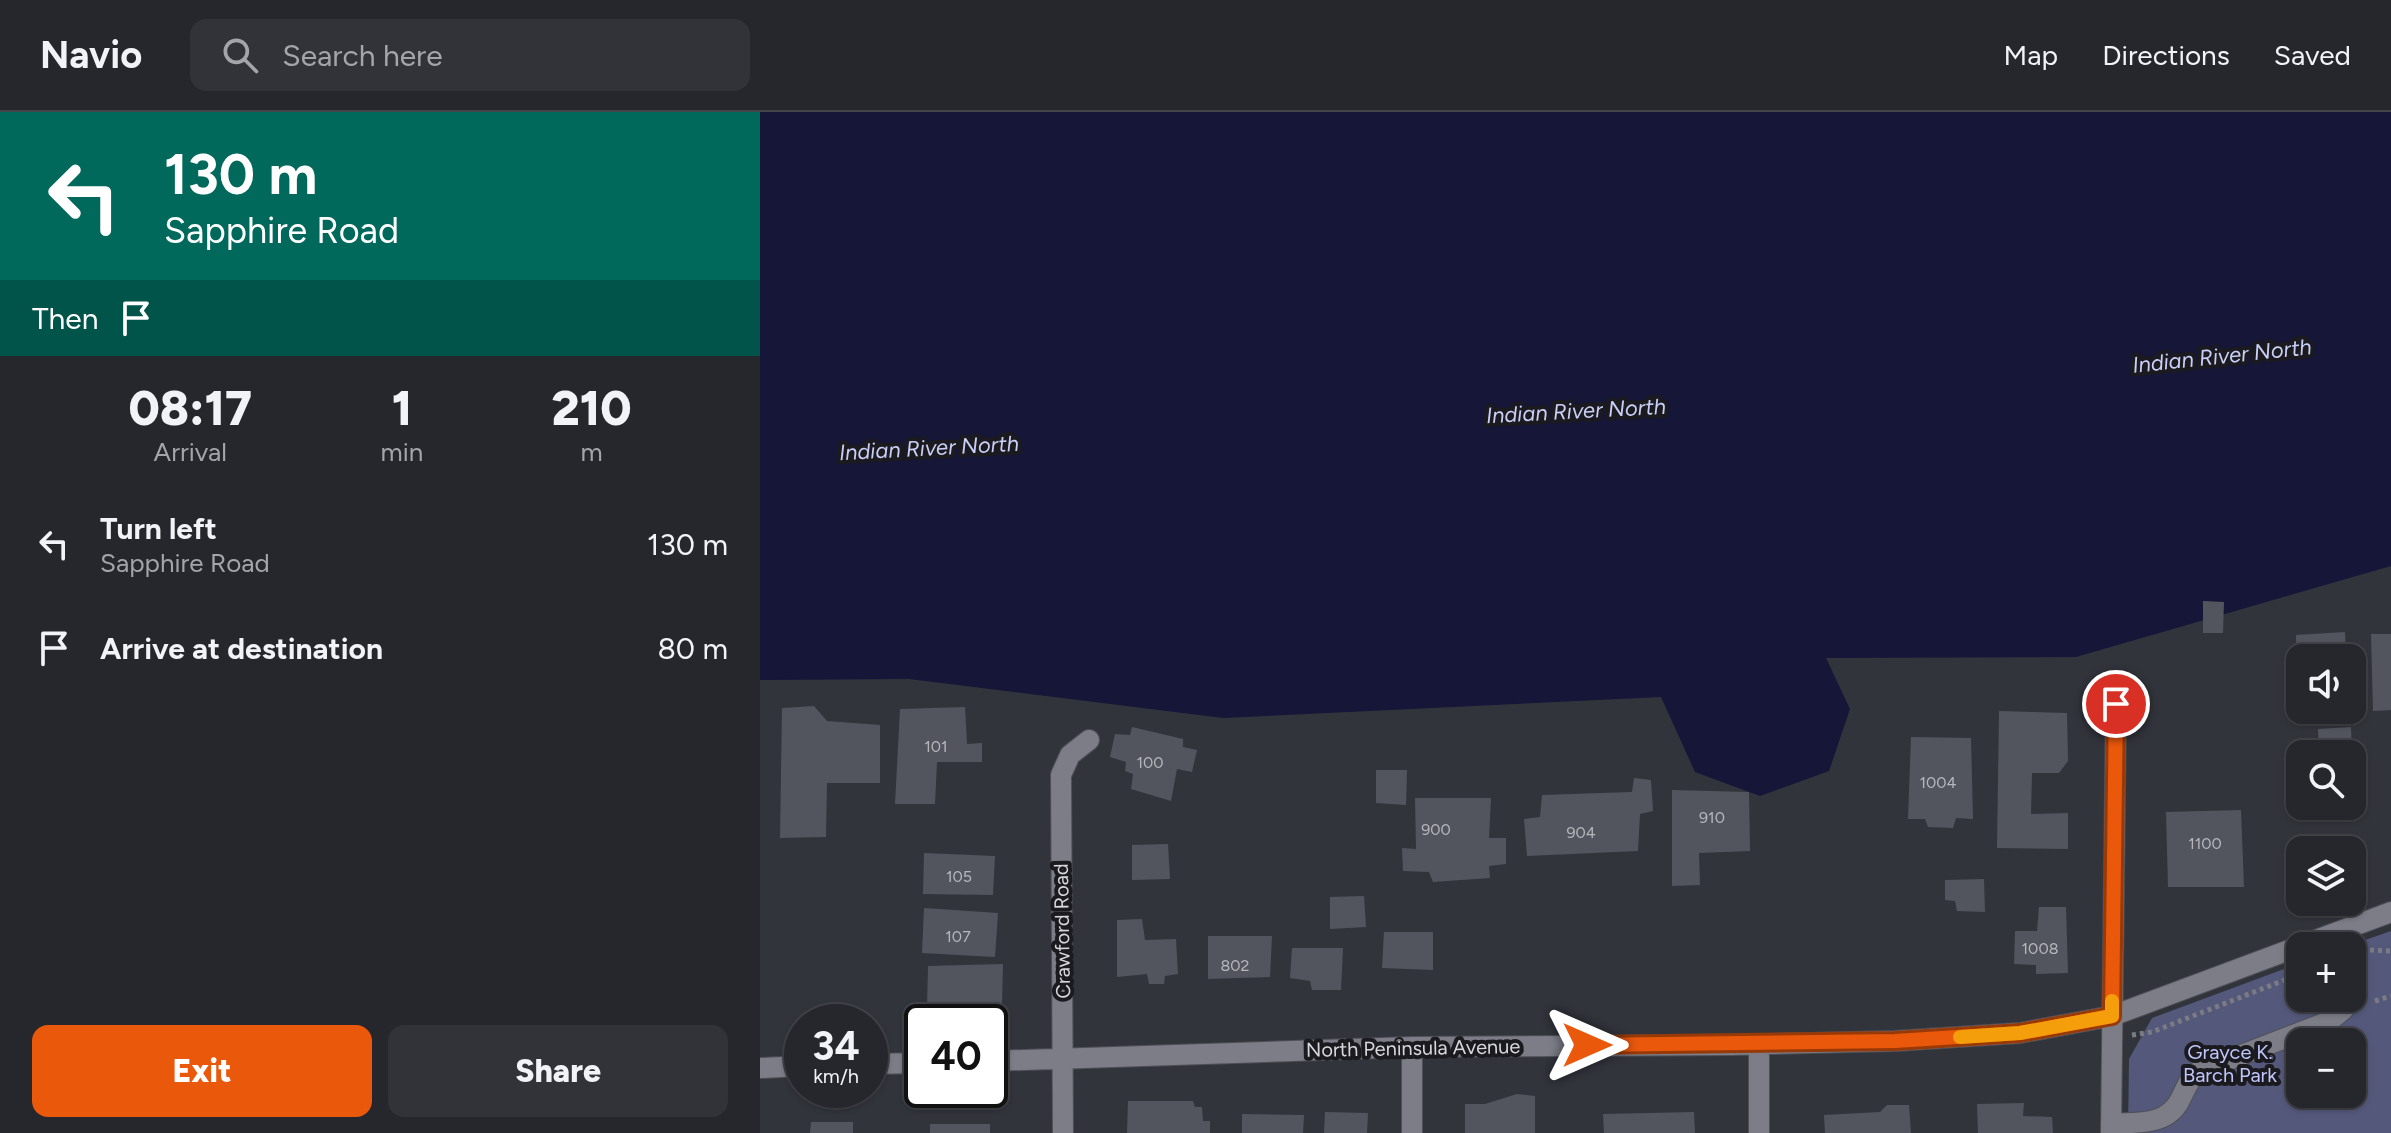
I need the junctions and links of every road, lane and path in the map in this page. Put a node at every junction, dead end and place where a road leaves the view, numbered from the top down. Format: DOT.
graph roads {
  1 [pos="2116,704"];
  2 [pos="1089,740"];
  3 [pos="2391,912"];
  4 [pos="2366,935"];
  5 [pos="2366,949"];
  6 [pos="2391,951"];
  7 [pos="2286,967"];
  8 [pos="2286,979"];
  9 [pos="2342,1012"];
  10 [pos="2112,1016"];
  11 [pos="2130,1035"];
  12 [pos="1759,1044"];
  13 [pos="1412,1047"];
  14 [pos="1063,1059"];
  15 [pos="1008,1061"];
  16 [pos="784,1067"];
  17 [pos="760,1068"];
  18 [pos="2111,1128"];
  19 [pos="1063,1133"];
  20 [pos="1412,1133"];
  21 [pos="1759,1133"];
  1 -- 10 [label="street"];
  2 -- 14 [label="street, Crawford Road"];
  3 -- 4 [label="street, North Peninsula Avenue"];
  5 -- 6 [label="path"];
  7 -- 10 [label="street, North Peninsula Avenue"];
  8 -- 11 [label="path"];
  9 -- 18 [label="street"];
  10 -- 12 [label="street, North Peninsula Avenue"];
  10 -- 18 [label="street"];
  12 -- 13 [label="street, North Peninsula Avenue"];
  12 -- 21 [label="street"];
  13 -- 14 [label="street, North Peninsula Avenue"];
  13 -- 20 [label="street"];
  14 -- 15 [label="street, North Peninsula Avenue"];
  14 -- 19 [label="street, Crawford Road"];
  16 -- 17 [label="street"];
}
